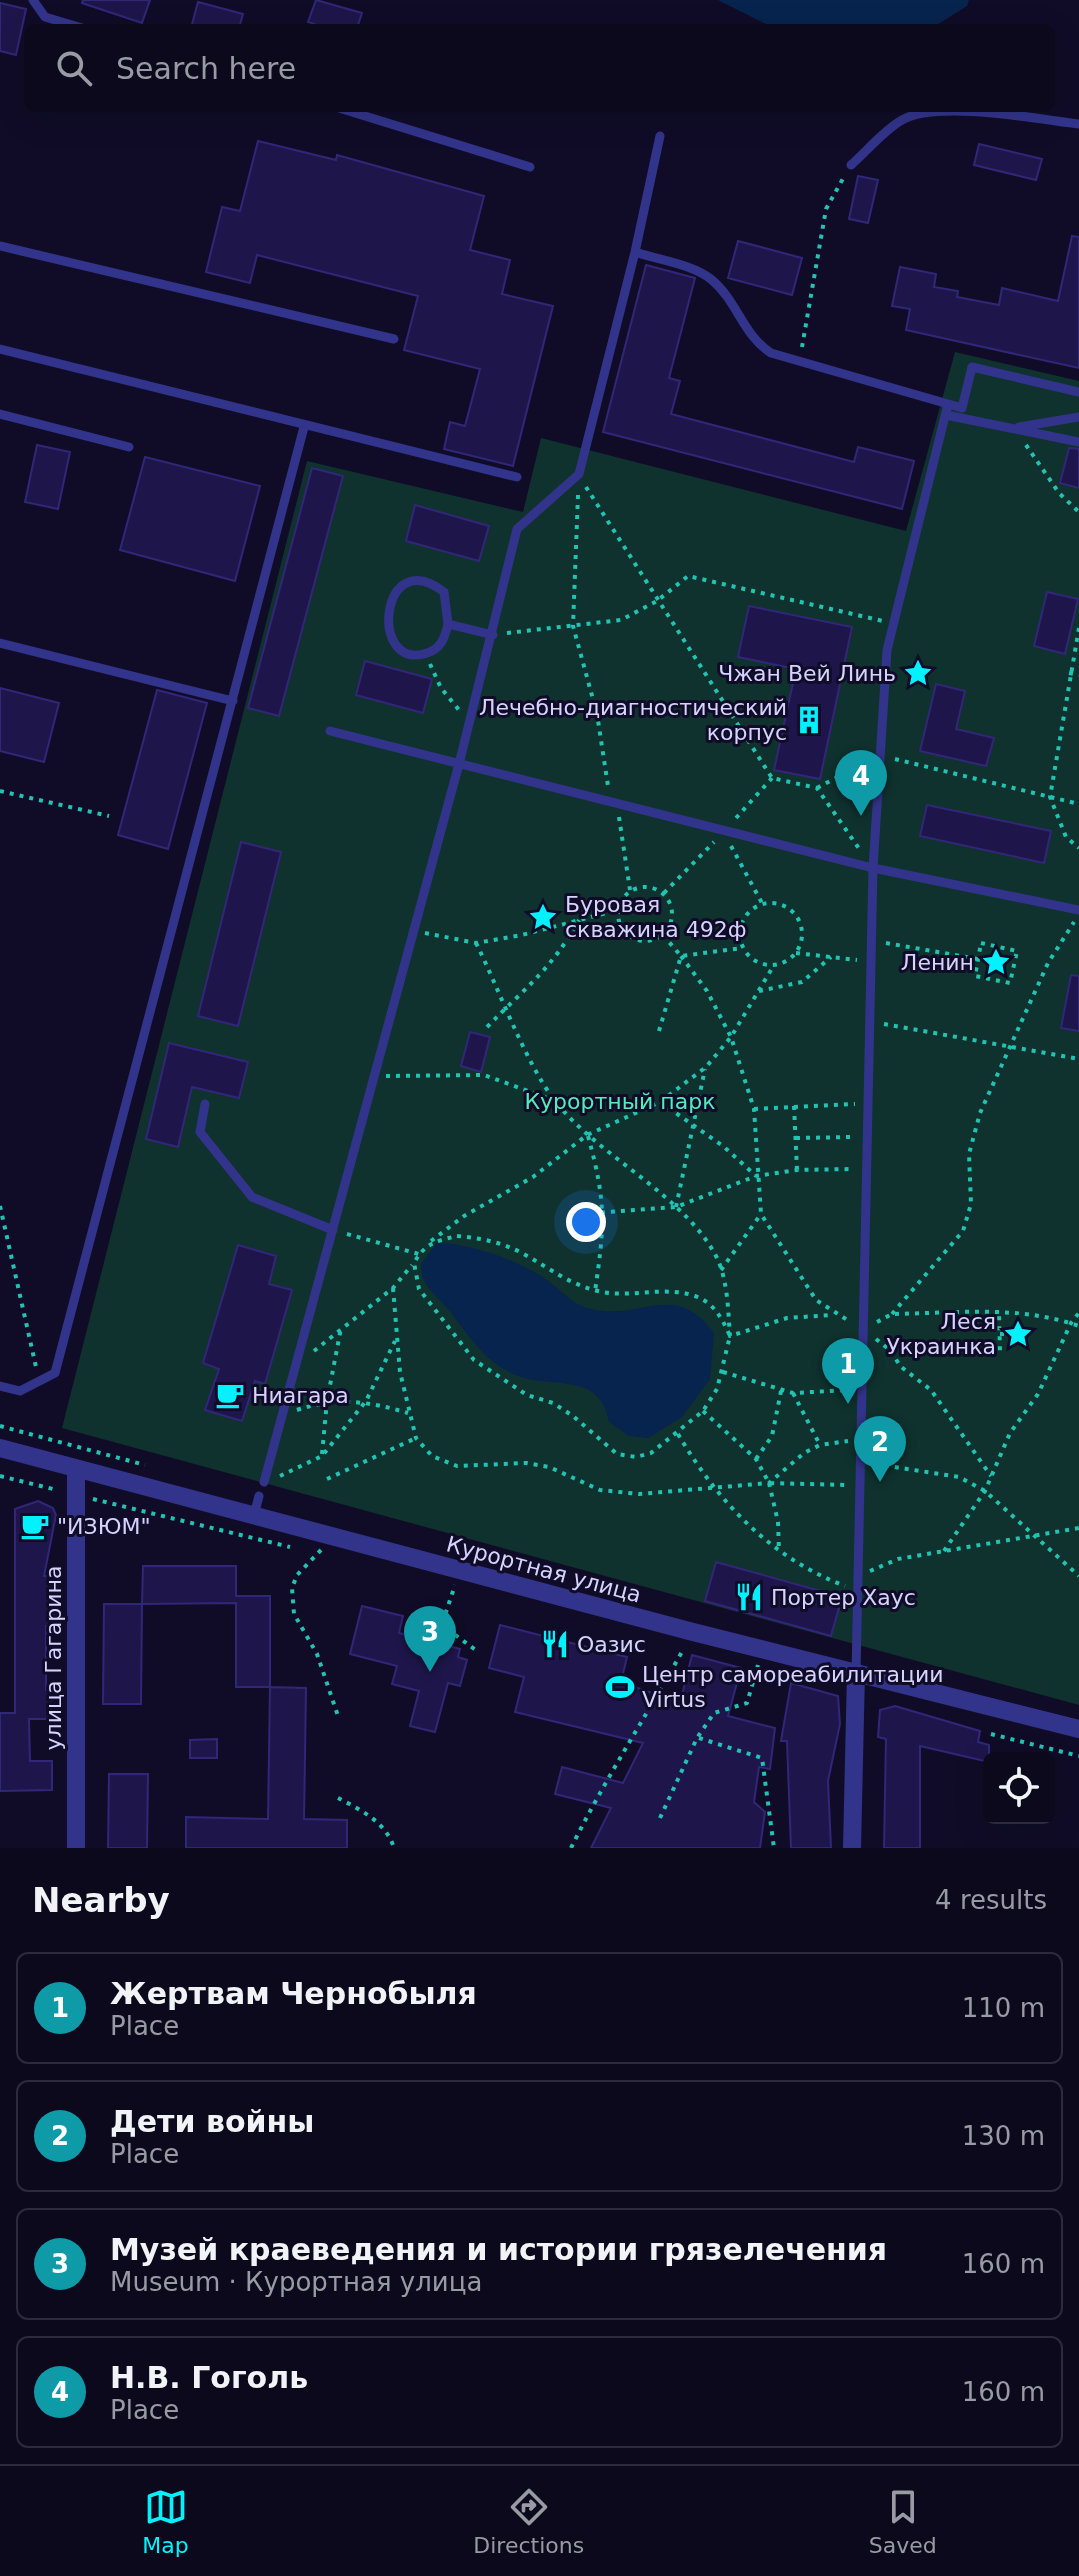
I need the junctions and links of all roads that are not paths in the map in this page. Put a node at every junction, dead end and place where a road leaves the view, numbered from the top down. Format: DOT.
graph roads {
  1 [pos="33,0"];
  2 [pos="69,24"];
  3 [pos="352,112"];
  4 [pos="1079,124"];
  5 [pos="660,136"];
  6 [pos="851,165"];
  7 [pos="530,167"];
  8 [pos="0,246"];
  9 [pos="635,252"];
  10 [pos="394,339"];
  11 [pos="0,349"];
  12 [pos="1079,392"];
  13 [pos="947,410"];
  14 [pos="0,414"];
  15 [pos="1079,417"];
  16 [pos="304,427"];
  17 [pos="1013,428"];
  18 [pos="1079,442"];
  19 [pos="129,447"];
  20 [pos="517,477"];
  21 [pos="448,624"];
  22 [pos="493,635"];
  23 [pos="0,643"];
  24 [pos="233,701"];
  25 [pos="330,731"];
  26 [pos="459,764"];
  27 [pos="873,868"];
  28 [pos="1079,911"];
  29 [pos="205,1104"];
  30 [pos="333,1230"];
  31 [pos="0,1386"];
  32 [pos="0,1448"];
  33 [pos="76,1468"];
  34 [pos="264,1482"];
  35 [pos="259,1496"];
  36 [pos="254,1515"];
  37 [pos="856,1672"];
  38 [pos="1079,1729"];
  39 [pos="76,1848"];
  40 [pos="852,1848"];
  1 -- 2 [label="lane"];
  3 -- 7 [label="lane"];
  4 -- 6 [label="lane"];
  5 -- 9 [label="lane"];
  8 -- 10 [label="lane"];
  9 -- 13 [label="lane"];
  9 -- 22 [label="lane"];
  11 -- 16 [label="lane"];
  12 -- 13 [label="lane"];
  13 -- 17 [label="lane"];
  13 -- 27 [label="lane"];
  14 -- 19 [label="lane"];
  15 -- 17 [label="lane"];
  16 -- 20 [label="lane"];
  16 -- 24 [label="lane"];
  17 -- 18 [label="lane"];
  21 -- 21 [label="lane"];
  21 -- 22 [label="lane"];
  22 -- 26 [label="lane"];
  23 -- 24 [label="lane"];
  24 -- 31 [label="lane"];
  25 -- 26 [label="lane"];
  26 -- 27 [label="lane"];
  26 -- 30 [label="lane"];
  27 -- 28 [label="lane"];
  27 -- 37 [label="lane"];
  29 -- 30 [label="lane"];
  30 -- 34 [label="lane"];
  32 -- 33 [label="street, Курортная улица"];
  33 -- 36 [label="street, Курортная улица"];
  33 -- 39 [label="street, улица Гагарина"];
  35 -- 36 [label="lane"];
  36 -- 37 [label="street, Курортная улица"];
  37 -- 38 [label="street, Курортная улица"];
  37 -- 40 [label="street"];
}
